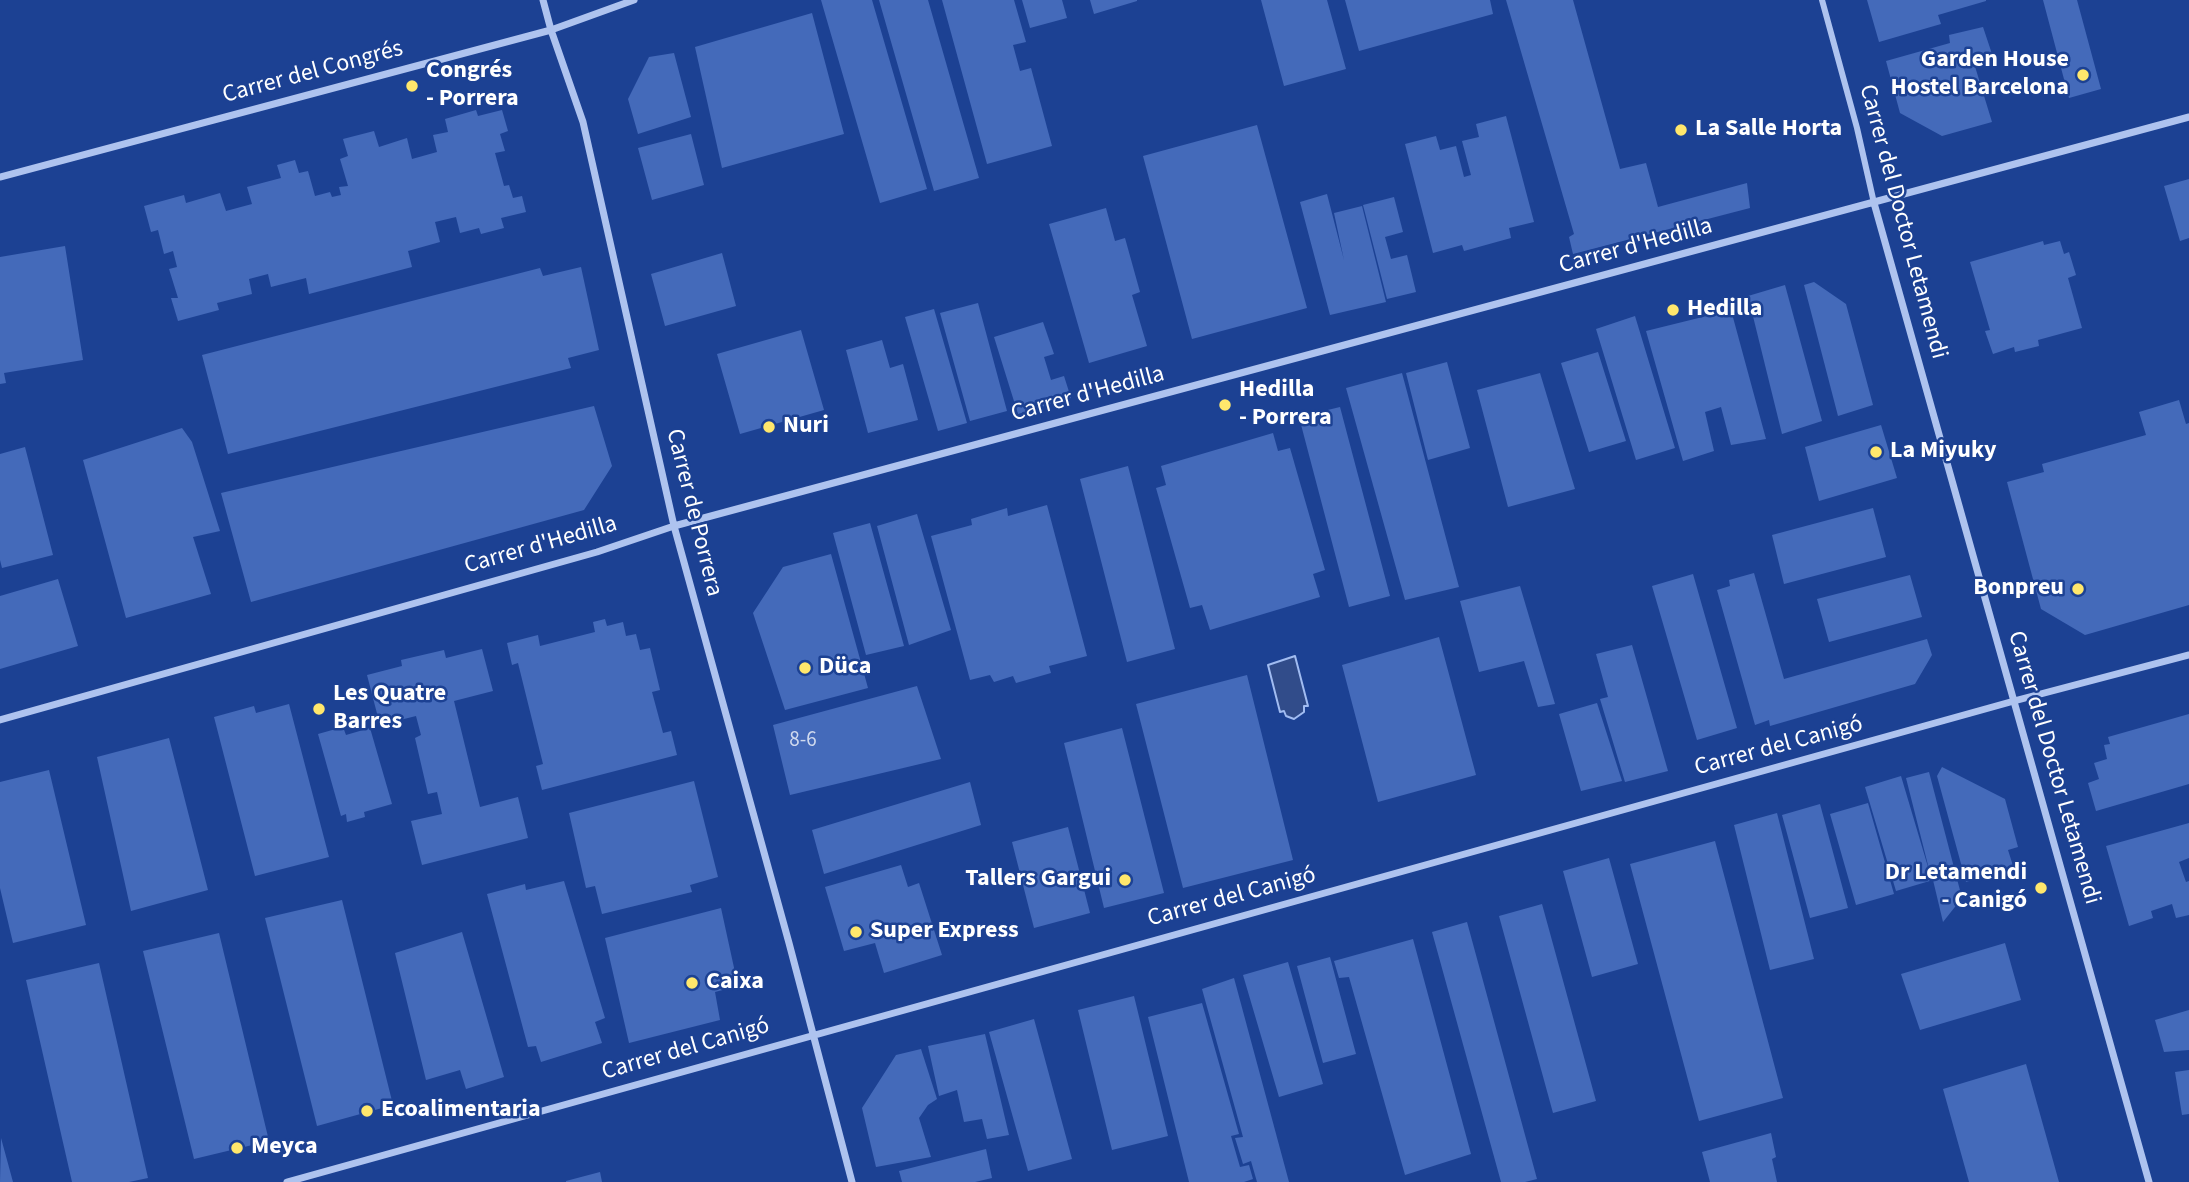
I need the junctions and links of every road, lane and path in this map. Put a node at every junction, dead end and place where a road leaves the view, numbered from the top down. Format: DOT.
graph roads {
  1 [pos="543,0"];
  2 [pos="634,0"];
  3 [pos="1822,0"];
  4 [pos="551,30"];
  5 [pos="2189,117"];
  6 [pos="0,177"];
  7 [pos="1874,203"];
  8 [pos="674,526"];
  9 [pos="2189,655"];
  10 [pos="2014,701"];
  11 [pos="0,720"];
  12 [pos="813,1034"];
  13 [pos="287,1182"];
  14 [pos="852,1182"];
  15 [pos="2149,1182"];
  1 -- 4 [label="street, Carrer de Porrera"];
  2 -- 4 [label="street, Carrer del Congrés"];
  3 -- 7 [label="street, Carrer del Doctor Letamendi"];
  4 -- 6 [label="street, Carrer del Congrés"];
  4 -- 8 [label="street, Carrer de Porrera"];
  5 -- 7 [label="street, Carrer d'Hedilla"];
  7 -- 8 [label="street, Carrer d'Hedilla"];
  7 -- 10 [label="street, Carrer del Doctor Letamendi"];
  8 -- 11 [label="street, Carrer d'Hedilla"];
  8 -- 12 [label="street, Carrer de Porrera"];
  9 -- 10 [label="street, Carrer del Canigó"];
  10 -- 12 [label="street, Carrer del Canigó"];
  10 -- 15 [label="street, Carrer del Doctor Letamendi"];
  12 -- 13 [label="street, Carrer del Canigó"];
  12 -- 14 [label="street, Carrer de Porrera"];
}
